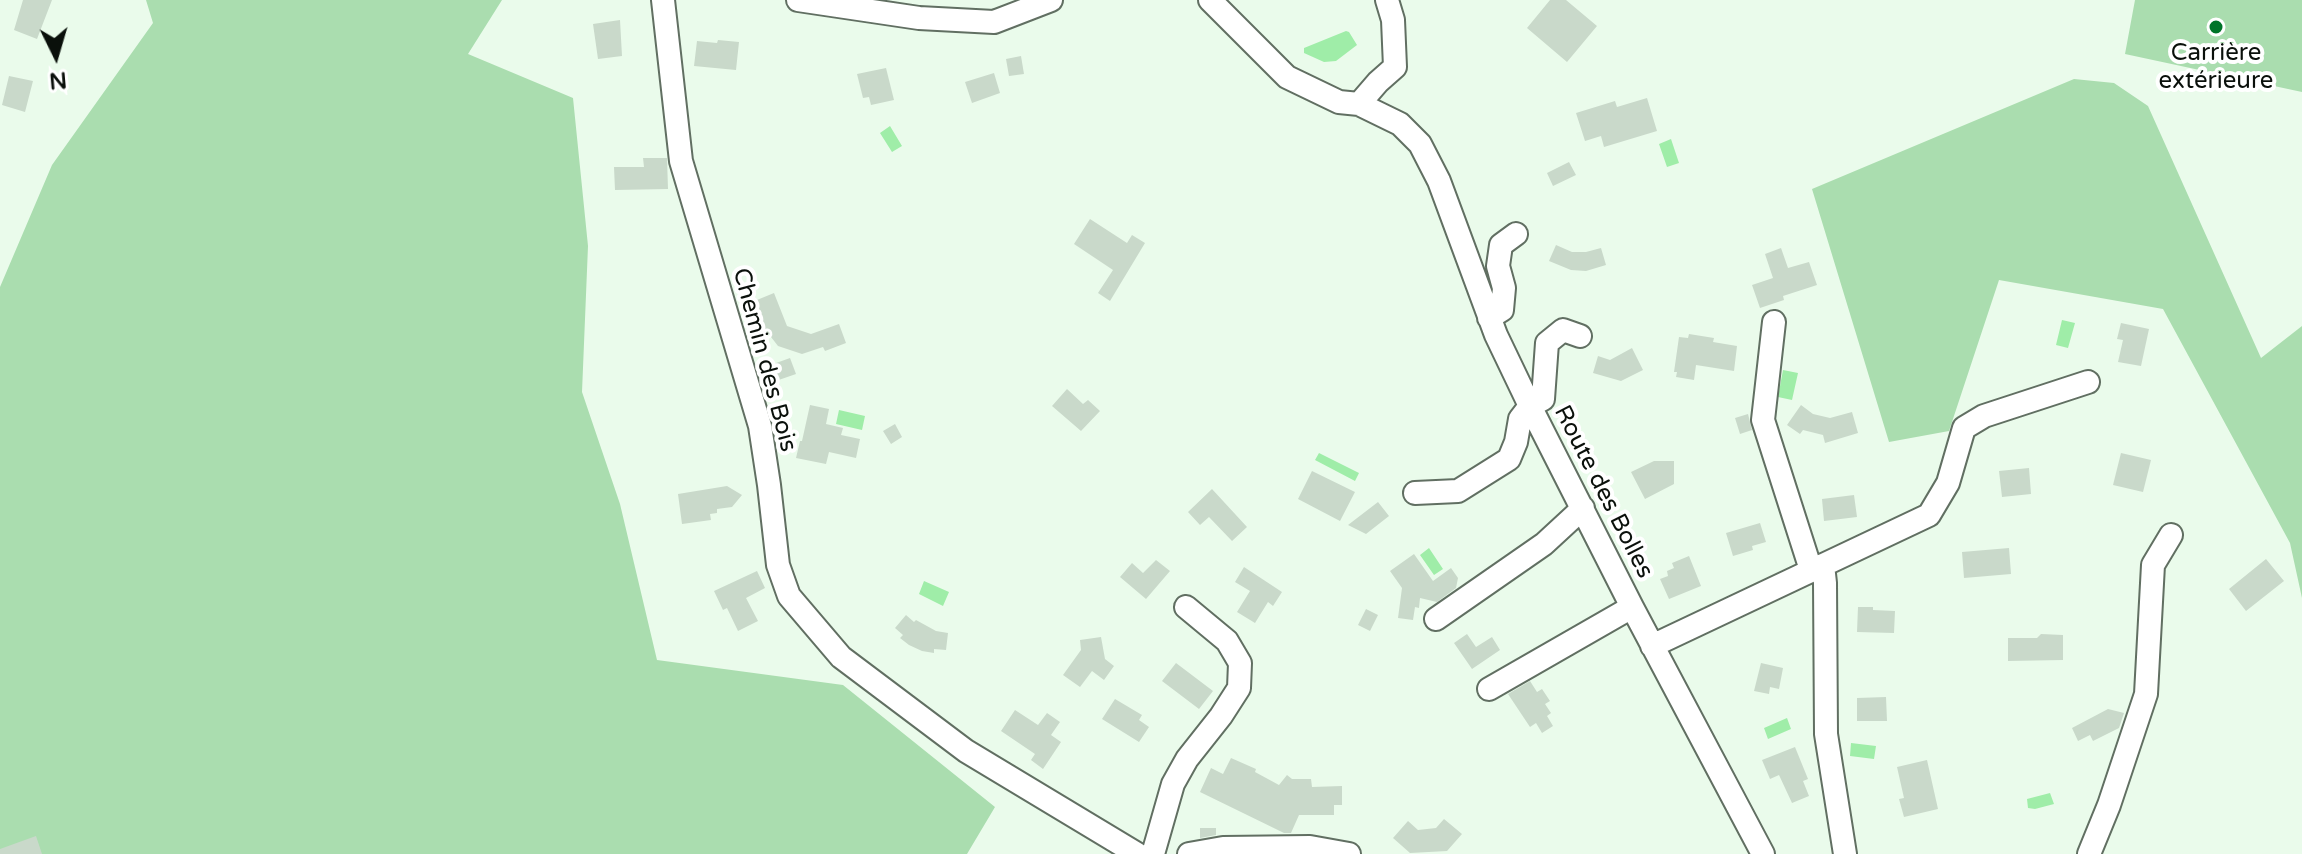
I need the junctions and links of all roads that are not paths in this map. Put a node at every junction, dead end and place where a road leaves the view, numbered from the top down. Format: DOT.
graph roads {
  1 [pos="663,0"];
  2 [pos="798,0"];
  3 [pos="1051,0"];
  4 [pos="1210,0"];
  5 [pos="1387,0"];
  6 [pos="1359,104"];
  7 [pos="1516,234"];
  8 [pos="1489,318"];
  9 [pos="1774,322"];
  10 [pos="1580,336"];
  11 [pos="2088,382"];
  12 [pos="1530,406"];
  13 [pos="1415,493"];
  14 [pos="1583,508"];
  15 [pos="2171,535"];
  16 [pos="1817,567"];
  17 [pos="1186,607"];
  18 [pos="1632,607"];
  19 [pos="1436,619"];
  20 [pos="1652,646"];
  21 [pos="1489,689"];
  22 [pos="1137,854"];
  23 [pos="1153,854"];
  24 [pos="1189,854"];
  25 [pos="1349,854"];
  26 [pos="1763,854"];
  27 [pos="1845,854"];
  28 [pos="2089,854"];
  1 -- 22 [label="street, Chemin des Bois"];
  2 -- 3 [label="street"];
  4 -- 6 [label="street"];
  5 -- 6 [label="street"];
  6 -- 8 [label="street, Route des Bolles"];
  7 -- 8 [label="street"];
  8 -- 12 [label="street, Route des Bolles"];
  9 -- 16 [label="street"];
  10 -- 12 [label="street"];
  11 -- 16 [label="street"];
  12 -- 13 [label="street"];
  12 -- 14 [label="street, Route des Bolles"];
  14 -- 18 [label="street, Route des Bolles"];
  14 -- 19 [label="street"];
  15 -- 28 [label="street"];
  16 -- 20 [label="street"];
  16 -- 27 [label="street"];
  17 -- 23 [label="street"];
  18 -- 20 [label="street, Route des Bolles"];
  18 -- 21 [label="street"];
  20 -- 26 [label="street, Route des Bolles"];
  24 -- 25 [label="street"];
}
